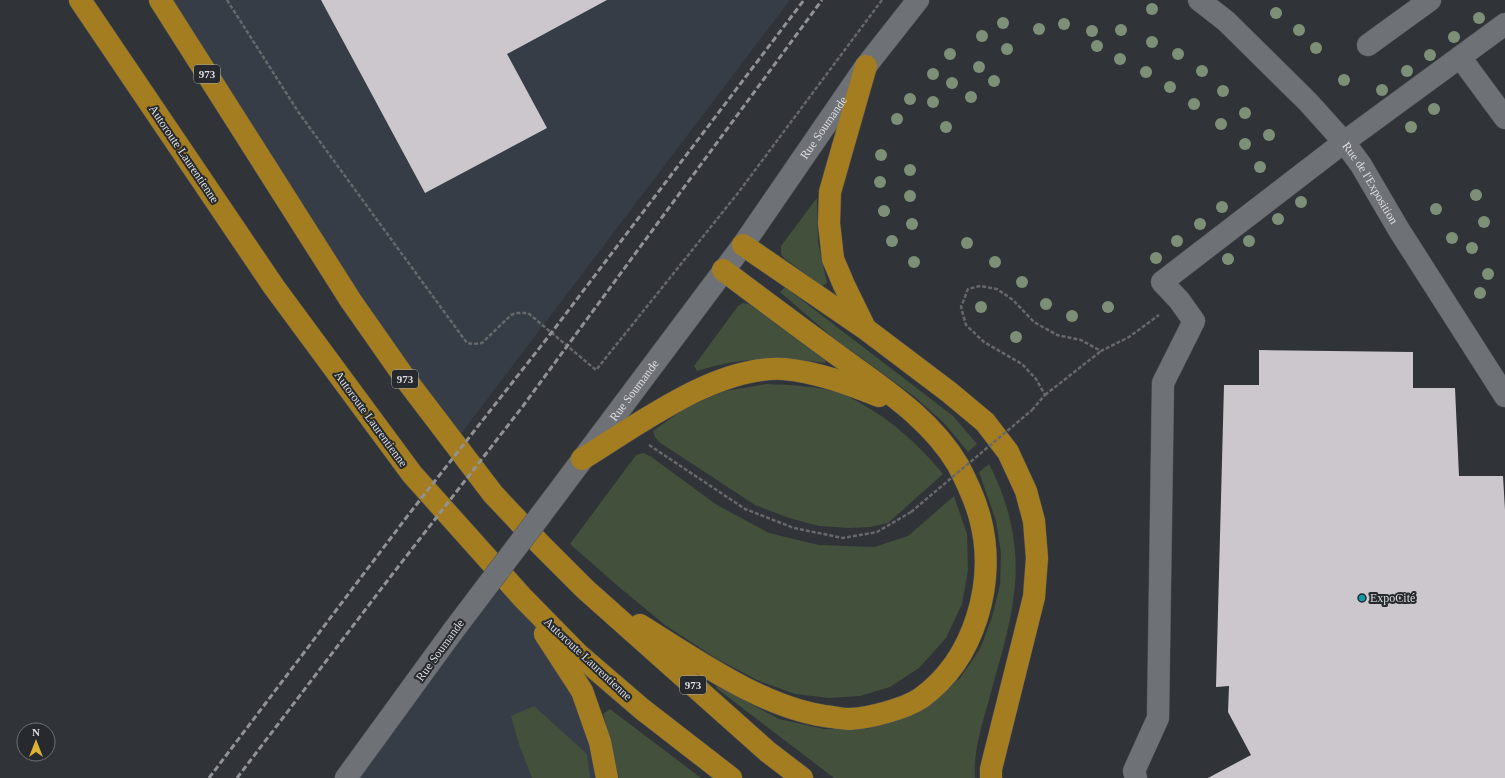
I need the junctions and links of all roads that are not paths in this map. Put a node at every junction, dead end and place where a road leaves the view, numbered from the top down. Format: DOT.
graph roads {
  1 [pos="80,0"];
  2 [pos="160,0"];
  3 [pos="918,0"];
  4 [pos="1198,0"];
  5 [pos="1430,0"];
  6 [pos="1505,24"];
  7 [pos="1368,45"];
  8 [pos="1460,57"];
  9 [pos="866,66"];
  10 [pos="1505,118"];
  11 [pos="1344,142"];
  12 [pos="743,245"];
  13 [pos="723,270"];
  14 [pos="867,330"];
  15 [pos="1505,396"];
  16 [pos="910,409"];
  17 [pos="582,459"];
  18 [pos="585,589"];
  19 [pos="522,597"];
  20 [pos="346,778"];
  21 [pos="607,778"];
  22 [pos="731,778"];
  23 [pos="802,778"];
  24 [pos="991,778"];
  25 [pos="1136,778"];
  1 -- 19 [label="highway, Autoroute Laurentienne"];
  2 -- 18 [label="highway, 973"];
  3 -- 9 [label="street, Rue Soumande"];
  4 -- 11 [label="street, Rue de l'Exposition"];
  5 -- 7 [label="street"];
  6 -- 8 [label="street"];
  8 -- 10 [label="street"];
  8 -- 11 [label="street"];
  9 -- 12 [label="street, Rue Soumande"];
  9 -- 14 [label="highway"];
  11 -- 15 [label="street, Rue de l'Exposition"];
  11 -- 25 [label="street"];
  12 -- 13 [label="street, Rue Soumande"];
  12 -- 14 [label="highway"];
  13 -- 16 [label="highway"];
  13 -- 17 [label="street, Rue Soumande"];
  14 -- 24 [label="highway"];
  16 -- 17 [label="highway"];
  16 -- 18 [label="highway"];
  17 -- 20 [label="street, Rue Soumande, bridge"];
  18 -- 23 [label="highway, 973"];
  19 -- 21 [label="highway"];
  19 -- 22 [label="highway, Autoroute Laurentienne"];
}
